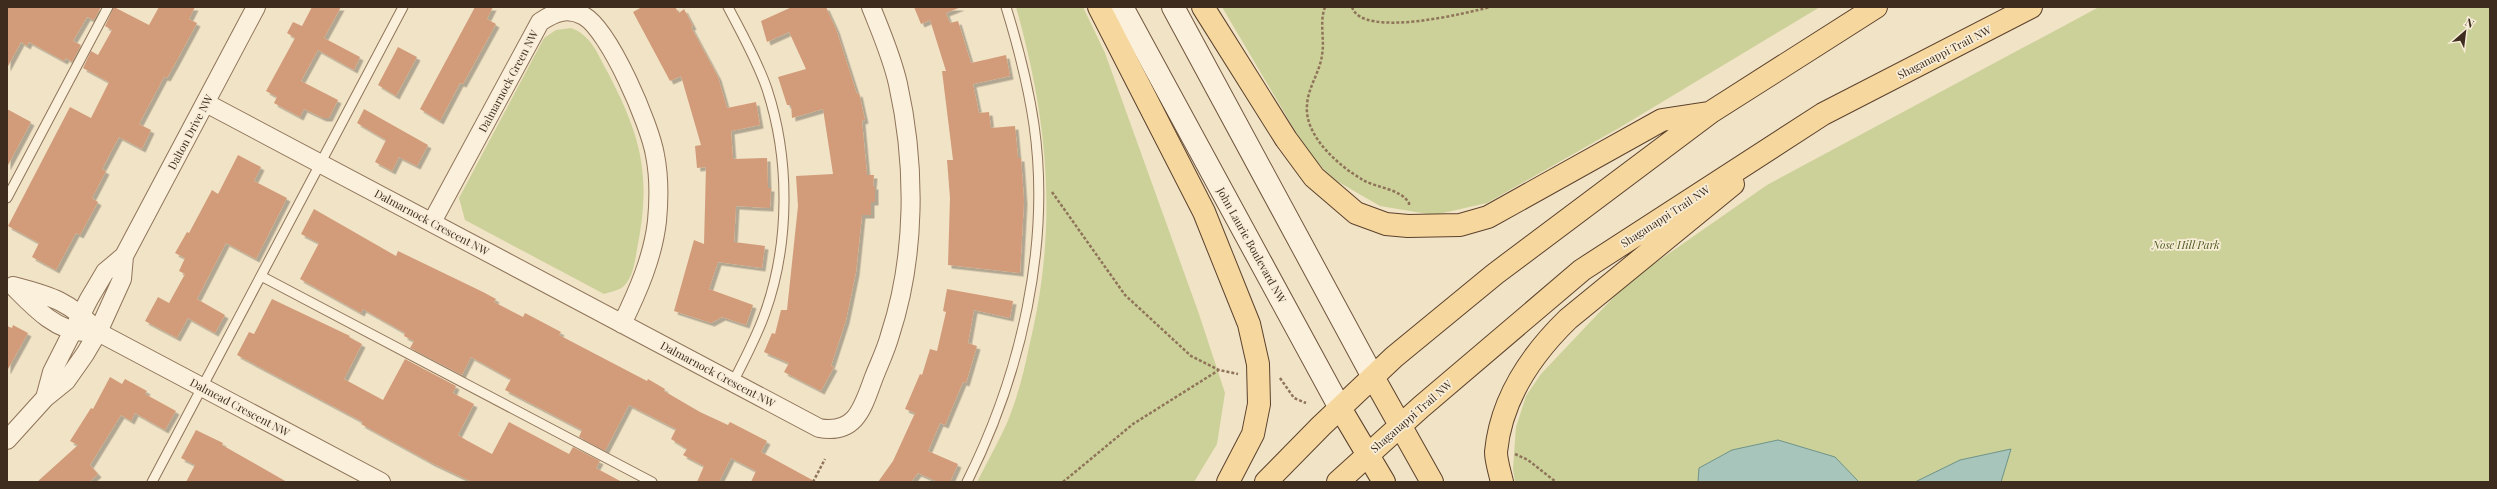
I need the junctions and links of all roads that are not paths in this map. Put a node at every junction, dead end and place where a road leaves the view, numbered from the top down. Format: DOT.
graph roads {
  1 [pos="108,7"];
  2 [pos="256,7"];
  3 [pos="403,7"];
  4 [pos="728,7"];
  5 [pos="871,7"];
  6 [pos="1006,7"];
  7 [pos="1099,7"];
  8 [pos="1122,7"];
  9 [pos="1173,7"];
  10 [pos="1203,7"];
  11 [pos="1876,7"];
  12 [pos="2031,7"];
  13 [pos="206,103"];
  14 [pos="1711,112"];
  15 [pos="1764,151"];
  16 [pos="321,164"];
  17 [pos="7,198"];
  18 [pos="432,222"];
  19 [pos="124,256"];
  20 [pos="261,276"];
  21 [pos="10,284"];
  22 [pos="81,313"];
  23 [pos="622,324"];
  24 [pos="72,331"];
  25 [pos="98,332"];
  26 [pos="1373,377"];
  27 [pos="733,382"];
  28 [pos="202,388"];
  29 [pos="45,398"];
  30 [pos="1340,408"];
  31 [pos="1400,426"];
  32 [pos="7,440"];
  33 [pos="1367,454"];
  34 [pos="152,482"];
  35 [pos="381,482"];
  36 [pos="652,482"];
  37 [pos="967,482"];
  38 [pos="1228,482"];
  39 [pos="1266,482"];
  40 [pos="1338,482"];
  41 [pos="1384,482"];
  42 [pos="1432,482"];
  43 [pos="1502,482"];
  1 -- 17 [label="lane"];
  2 -- 13 [label="street, Dalton Drive NW"];
  3 -- 16 [label="lane"];
  4 -- 27 [label="lane"];
  5 -- 27 [label="street, Dalmarnock Crescent NW"];
  6 -- 37 [label="lane"];
  7 -- 38 [label="main road"];
  8 -- 30 [label="main road, John Laurie Boulevard NW"];
  9 -- 26 [label="main road"];
  10 -- 14 [label="main road"];
  11 -- 14 [label="main road"];
  12 -- 15 [label="main road, Shaganappi Trail NW"];
  13 -- 16 [label="street, Dalmarnock Crescent NW"];
  13 -- 19 [label="street, Dalton Drive NW"];
  14 -- 26 [label="main road"];
  15 -- 31 [label="main road, Shaganappi Trail NW"];
  15 -- 43 [label="main road"];
  16 -- 18 [label="street, Dalmarnock Crescent NW"];
  16 -- 20 [label="lane"];
  18 -- 23 [label="street, Dalmarnock Crescent NW"];
  18 -- 23 [label="street, Dalmarnock Green NW"];
  19 -- 22 [label="street, Dalton Drive NW"];
  19 -- 25 [label="street, Dalton Drive NW"];
  20 -- 28 [label="lane"];
  20 -- 36 [label="lane"];
  21 -- 22 [label="street"];
  21 -- 24 [label="street"];
  22 -- 24 [label="street, Dalton Drive NW"];
  22 -- 25 [label="street"];
  23 -- 27 [label="street, Dalmarnock Crescent NW"];
  24 -- 25 [label="street"];
  24 -- 29 [label="street, Dalton Drive NW"];
  25 -- 28 [label="street, Dalmead Crescent NW"];
  25 -- 29 [label="street, Dalton Drive NW"];
  26 -- 30 [label="main road"];
  26 -- 31 [label="main road"];
  28 -- 34 [label="lane"];
  28 -- 35 [label="street, Dalmead Crescent NW"];
  29 -- 32 [label="street, Dalton Drive NW"];
  30 -- 33 [label="main road, John Laurie Boulevard NW"];
  30 -- 39 [label="main road"];
  31 -- 33 [label="main road, Shaganappi Trail NW"];
  31 -- 42 [label="main road"];
  33 -- 40 [label="main road, Shaganappi Trail NW"];
  33 -- 41 [label="main road, John Laurie Boulevard NW"];
}
